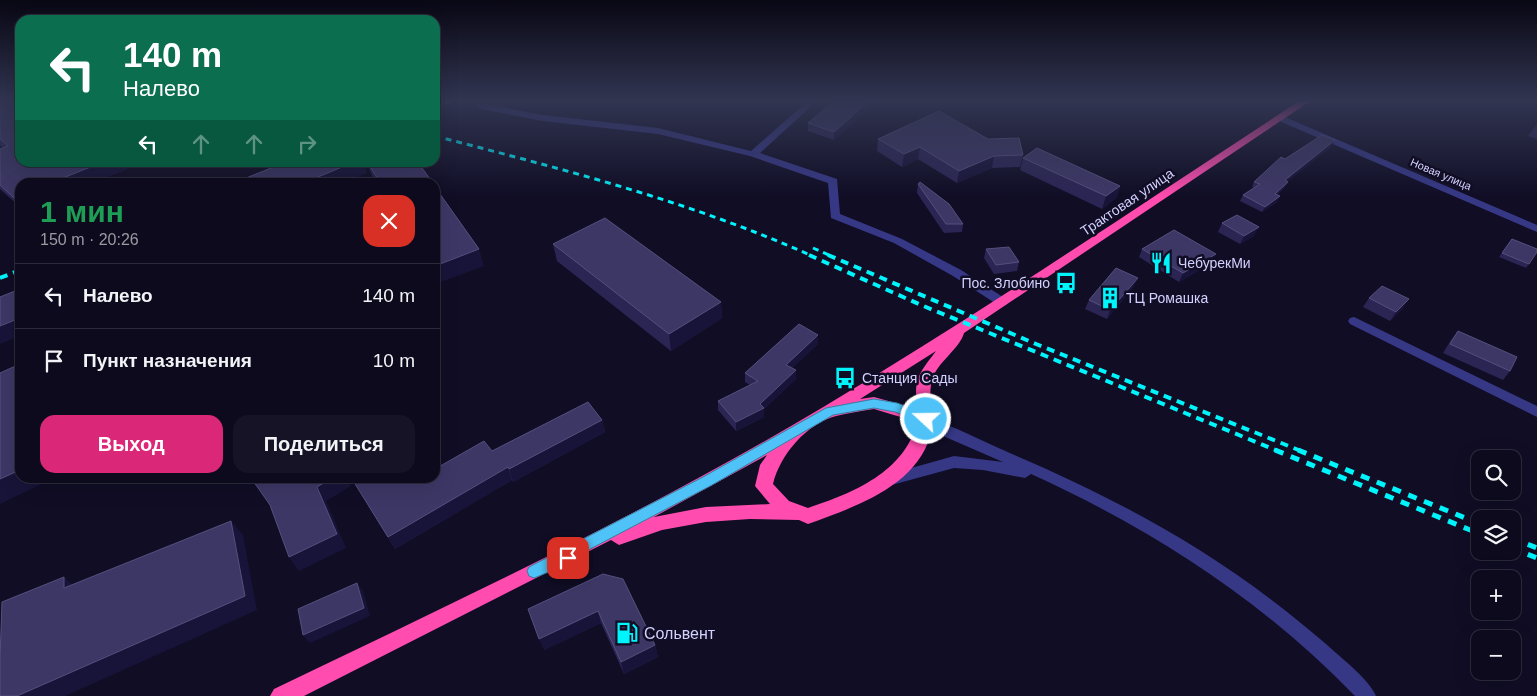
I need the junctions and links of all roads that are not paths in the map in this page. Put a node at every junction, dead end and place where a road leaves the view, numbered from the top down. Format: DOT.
graph roads {
  1 [pos="664,132"];
  2 [pos="777,132"];
  3 [pos="1258,132"];
  4 [pos="1314,132"];
  5 [pos="753,154"];
  6 [pos="1537,229"];
  7 [pos="1002,302"];
  8 [pos="1354,321"];
  9 [pos="962,327"];
  10 [pos="830,411"];
  11 [pos="1537,412"];
  12 [pos="926,421"];
  13 [pos="797,430"];
  14 [pos="1047,476"];
  15 [pos="882,482"];
  16 [pos="808,516"];
  17 [pos="534,571"];
  18 [pos="281,696"];
  19 [pos="1367,696"];
  1 -- 5 [label="street"];
  2 -- 5 [label="street"];
  3 -- 7 [label="highway, Трактовая улица"];
  4 -- 6 [label="street, Новая улица"];
  5 -- 7 [label="street"];
  7 -- 9 [label="highway, Трактовая улица"];
  8 -- 11 [label="street"];
  9 -- 10 [label="highway, Трактовая улица"];
  9 -- 12 [label="highway"];
  10 -- 12 [label="highway"];
  10 -- 13 [label="highway, Трактовая улица"];
  12 -- 14 [label="street"];
  12 -- 15 [label="highway"];
  13 -- 16 [label="highway"];
  13 -- 17 [label="highway, Трактовая улица"];
  14 -- 15 [label="street"];
  14 -- 19 [label="street"];
  15 -- 16 [label="highway"];
  16 -- 17 [label="highway"];
  17 -- 18 [label="highway"];
}
